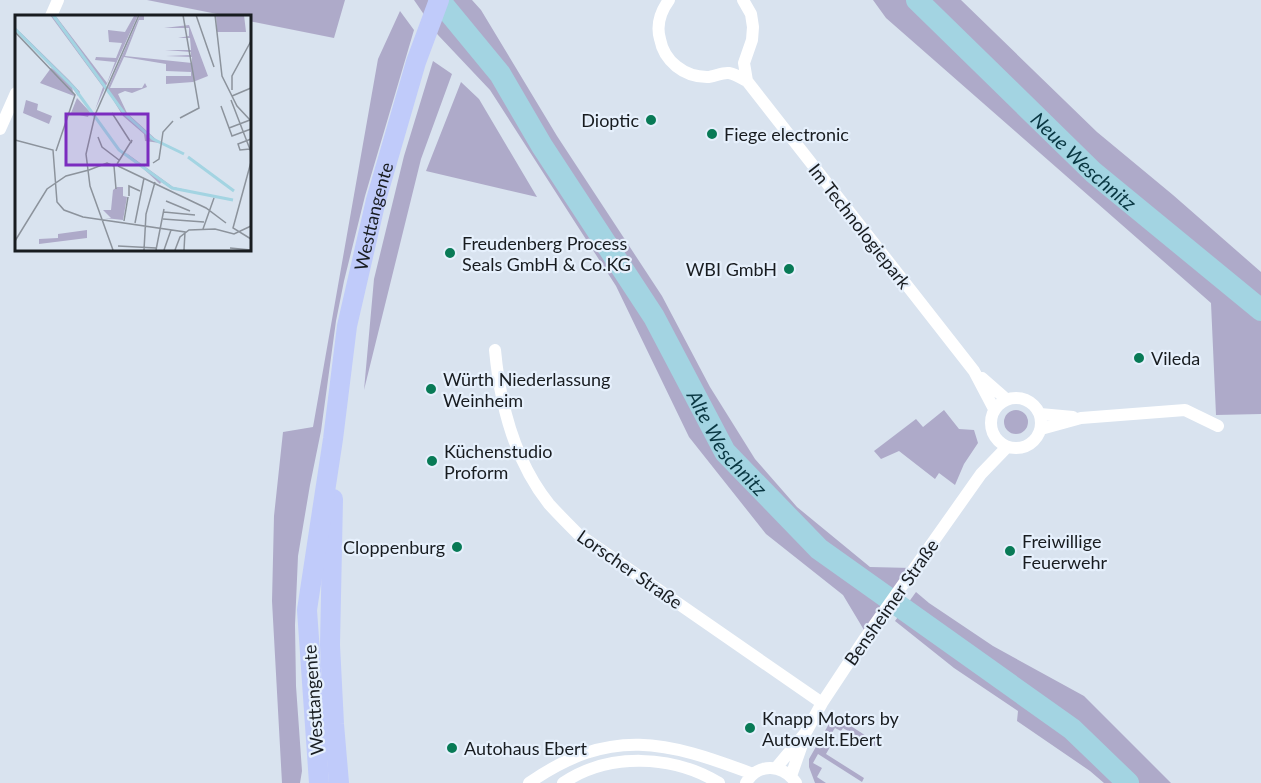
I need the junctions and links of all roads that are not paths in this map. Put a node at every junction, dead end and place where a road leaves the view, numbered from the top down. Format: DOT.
graph roads {
  1 [pos="58,0"];
  2 [pos="439,0"];
  3 [pos="669,0"];
  4 [pos="743,0"];
  5 [pos="51,15"];
  6 [pos="747,81"];
  7 [pos="15,95"];
  8 [pos="0,129"];
  9 [pos="495,350"];
  10 [pos="974,371"];
  11 [pos="1006,399"];
  12 [pos="994,409"];
  13 [pos="1040,414"];
  14 [pos="1080,418"];
  15 [pos="1218,426"];
  16 [pos="1041,429"];
  17 [pos="995,438"];
  18 [pos="333,439"];
  19 [pos="1007,447"];
  20 [pos="981,474"];
  21 [pos="822,703"];
  22 [pos="806,732"];
  23 [pos="776,768"];
  24 [pos="749,778"];
  25 [pos="794,779"];
  26 [pos="316,780"];
  27 [pos="339,783"];
  28 [pos="529,783"];
  29 [pos="563,783"];
  30 [pos="719,783"];
  1 -- 5 [label="street"];
  2 -- 18 [label="main road, Westtangente"];
  3 -- 6 [label="street"];
  4 -- 6 [label="street"];
  6 -- 10 [label="street, Im Technologiepark"];
  7 -- 8 [label="street"];
  9 -- 21 [label="street, Lorscher Straße"];
  10 -- 11 [label="street, Im Technologiepark"];
  10 -- 12 [label="street, Im Technologiepark"];
  11 -- 12 [label="street"];
  11 -- 13 [label="street"];
  12 -- 17 [label="street, Bensheimer Straße"];
  13 -- 14 [label="street"];
  13 -- 16 [label="street"];
  14 -- 15 [label="street"];
  14 -- 16 [label="street"];
  16 -- 19 [label="street, Bensheimer Straße"];
  17 -- 19 [label="street"];
  17 -- 20 [label="street, Bensheimer Straße"];
  18 -- 26 [label="main road, Westtangente"];
  18 -- 27 [label="main road, Westtangente"];
  19 -- 20 [label="street, Bensheimer Straße"];
  20 -- 21 [label="street, Bensheimer Straße"];
  21 -- 22 [label="street, Bensheimer Straße"];
  22 -- 23 [label="street, Bensheimer Straße"];
  22 -- 25 [label="street, Bensheimer Straße"];
  23 -- 24 [label="street"];
  23 -- 25 [label="street"];
  24 -- 28 [label="street"];
  29 -- 30 [label="street"];
}
